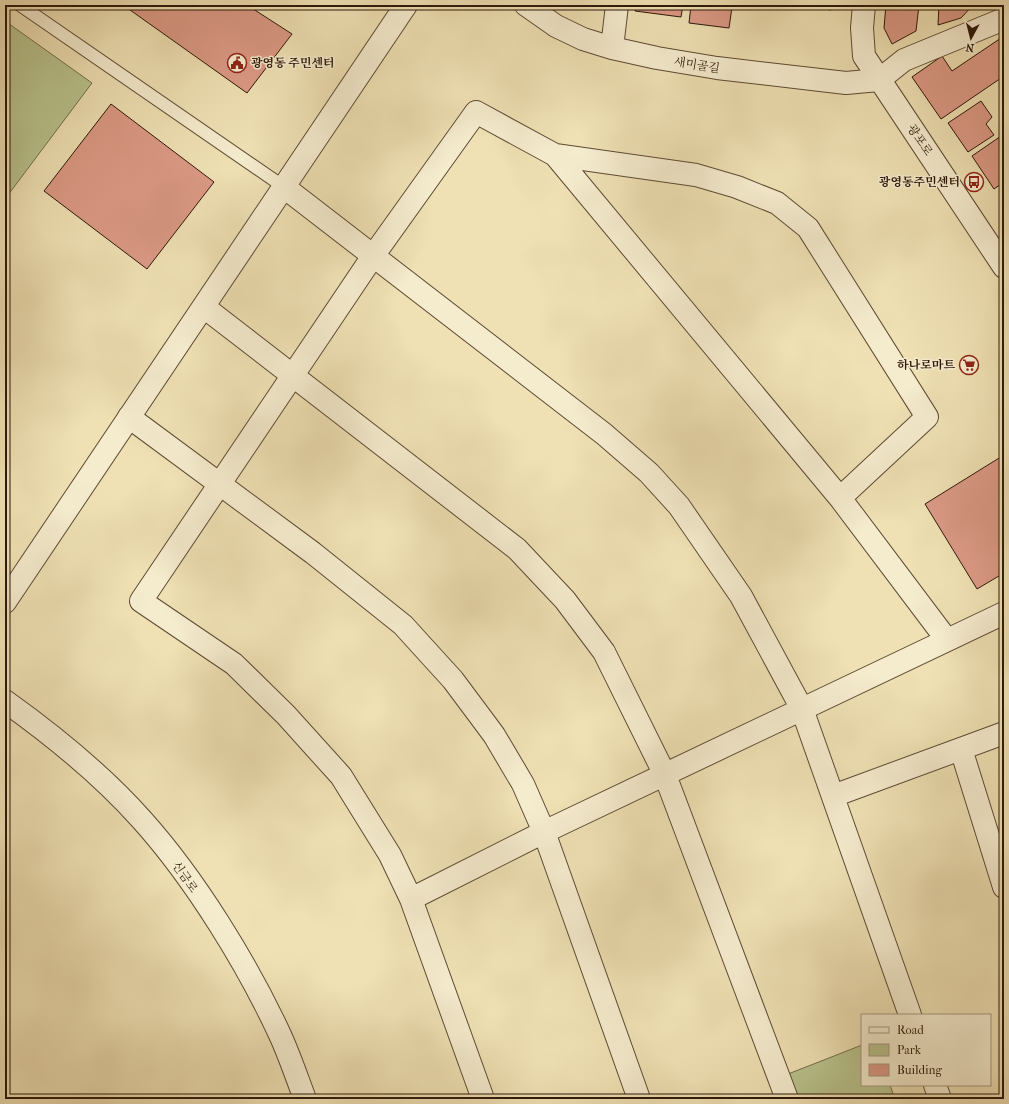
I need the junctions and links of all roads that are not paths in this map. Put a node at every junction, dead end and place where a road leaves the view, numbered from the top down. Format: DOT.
graph roads {
  1 [pos="20,5"];
  2 [pos="406,5"];
  3 [pos="526,5"];
  4 [pos="617,5"];
  5 [pos="864,5"];
  6 [pos="1001,5"];
  7 [pos="1004,8"];
  8 [pos="1004,19"];
  9 [pos="612,48"];
  10 [pos="879,80"];
  11 [pos="555,155"];
  12 [pos="284,187"];
  13 [pos="373,256"];
  14 [pos="1004,267"];
  15 [pos="204,307"];
  16 [pos="292,376"];
  17 [pos="129,417"];
  18 [pos="219,484"];
  19 [pos="840,498"];
  20 [pos="5,602"];
  21 [pos="1004,613"];
  22 [pos="947,640"];
  23 [pos="5,702"];
  24 [pos="802,710"];
  25 [pos="1004,733"];
  26 [pos="961,749"];
  27 [pos="665,775"];
  28 [pos="833,796"];
  29 [pos="544,832"];
  30 [pos="1004,887"];
  31 [pos="411,899"];
  32 [pos="910,1014"];
  33 [pos="935,1086"];
  34 [pos="305,1099"];
  35 [pos="483,1099"];
  36 [pos="639,1099"];
  37 [pos="787,1099"];
  38 [pos="940,1099"];
  1 -- 12 [label="lane"];
  2 -- 12 [label="street"];
  3 -- 9 [label="street, 새미골길"];
  4 -- 9 [label="street"];
  5 -- 10 [label="street, 광포로"];
  6 -- 7 [label="street"];
  8 -- 10 [label="street"];
  9 -- 10 [label="street, 새미골길"];
  10 -- 14 [label="street, 광포로"];
  11 -- 13 [label="street"];
  11 -- 19 [label="street"];
  11 -- 19 [label="street"];
  12 -- 13 [label="street"];
  12 -- 15 [label="street"];
  13 -- 16 [label="street"];
  13 -- 24 [label="street"];
  15 -- 16 [label="street"];
  15 -- 17 [label="street"];
  16 -- 18 [label="street"];
  16 -- 27 [label="street"];
  17 -- 18 [label="street"];
  17 -- 20 [label="street"];
  18 -- 29 [label="street"];
  18 -- 31 [label="street"];
  19 -- 22 [label="street"];
  21 -- 22 [label="street"];
  22 -- 24 [label="street"];
  23 -- 34 [label="street, 신금로"];
  24 -- 27 [label="street"];
  24 -- 28 [label="street"];
  25 -- 26 [label="street"];
  26 -- 28 [label="street"];
  26 -- 30 [label="street"];
  27 -- 29 [label="street"];
  27 -- 37 [label="street"];
  28 -- 32 [label="street"];
  29 -- 31 [label="street"];
  29 -- 36 [label="street"];
  31 -- 35 [label="street"];
  33 -- 38 [label="street"];
}
